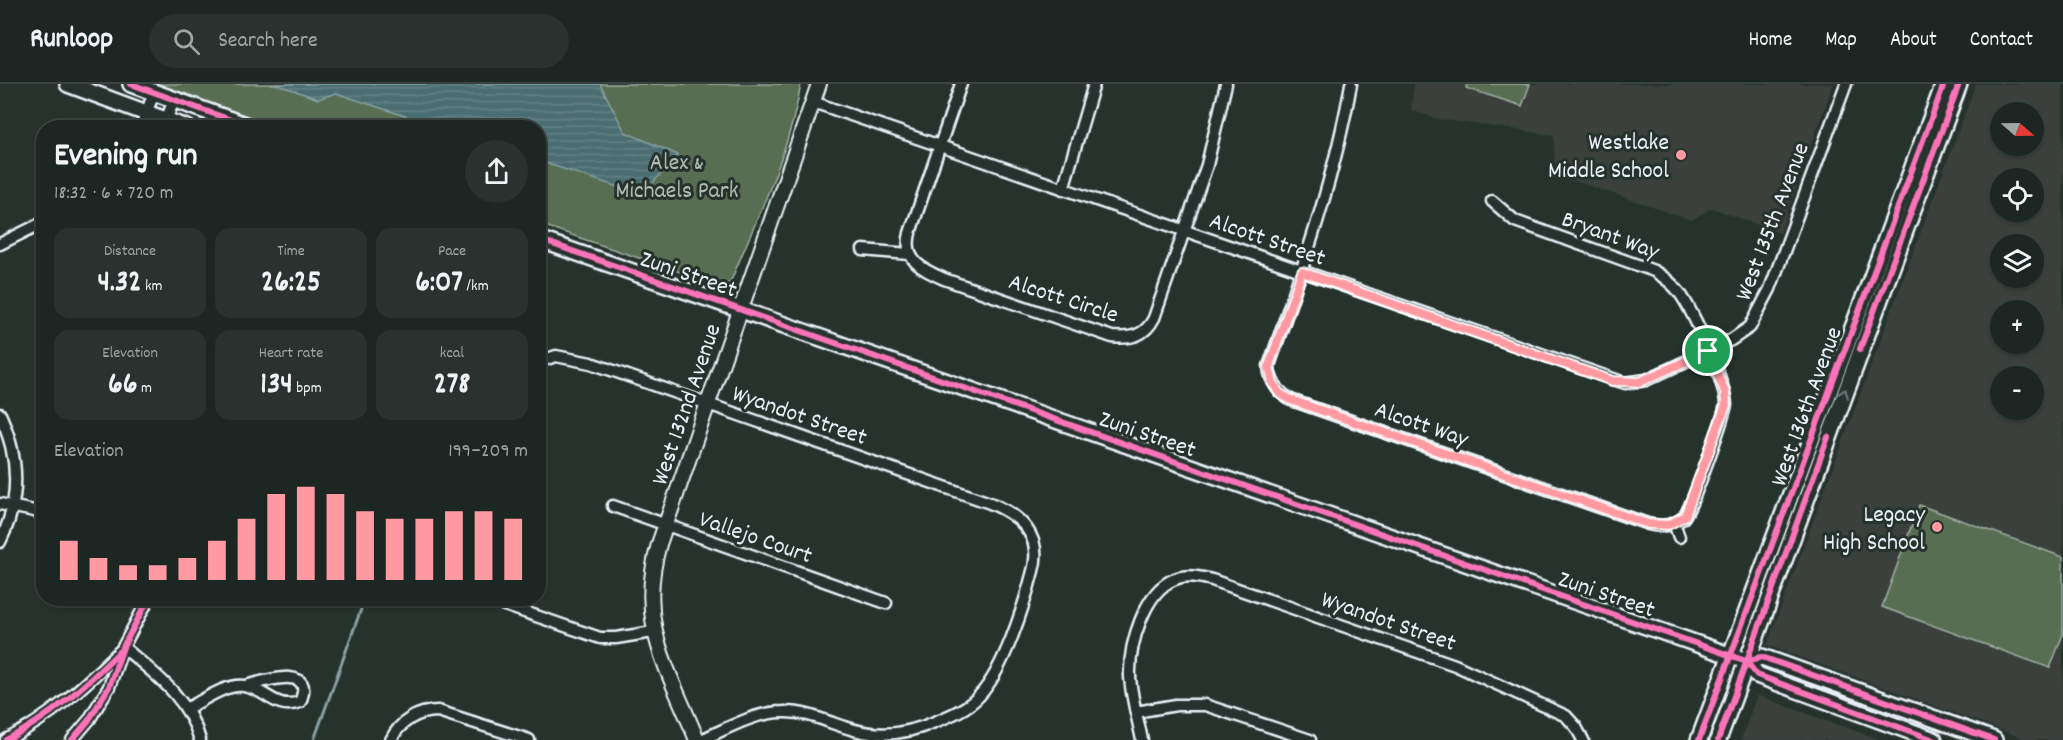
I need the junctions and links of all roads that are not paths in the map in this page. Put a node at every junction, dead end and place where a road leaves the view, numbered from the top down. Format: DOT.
graph roads {
  1 [pos="68,84"];
  2 [pos="131,84"];
  3 [pos="819,84"];
  4 [pos="960,84"];
  5 [pos="1094,84"];
  6 [pos="1226,84"];
  7 [pos="1351,84"];
  8 [pos="1846,84"];
  9 [pos="1944,84"];
  10 [pos="1959,84"];
  11 [pos="154,92"];
  12 [pos="174,99"];
  13 [pos="813,102"];
  14 [pos="146,112"];
  15 [pos="144,120"];
  16 [pos="159,120"];
  17 [pos="166,120"];
  18 [pos="231,120"];
  19 [pos="941,146"];
  20 [pos="1063,189"];
  21 [pos="1492,201"];
  22 [pos="36,226"];
  23 [pos="1185,231"];
  24 [pos="546,242"];
  25 [pos="0,244"];
  26 [pos="863,250"];
  27 [pos="909,254"];
  28 [pos="1302,272"];
  29 [pos="742,310"];
  30 [pos="1139,335"];
  31 [pos="1854,346"];
  32 [pos="1143,347"];
  33 [pos="1708,351"];
  34 [pos="546,359"];
  35 [pos="708,405"];
  36 [pos="1,418"];
  37 [pos="0,504"];
  38 [pos="613,506"];
  39 [pos="14,507"];
  40 [pos="36,511"];
  41 [pos="1674,524"];
  42 [pos="666,526"];
  43 [pos="1679,537"];
  44 [pos="0,542"];
  45 [pos="886,603"];
  46 [pos="145,606"];
  47 [pos="507,606"];
  48 [pos="654,632"];
  49 [pos="123,647"];
  50 [pos="1731,656"];
  51 [pos="1746,661"];
  52 [pos="246,686"];
  53 [pos="188,708"];
  54 [pos="1136,712"];
  55 [pos="1582,737"];
  56 [pos="6,740"];
  57 [pos="72,740"];
  58 [pos="200,740"];
  59 [pos="391,740"];
  60 [pos="529,740"];
  61 [pos="699,740"];
  62 [pos="1142,740"];
  63 [pos="1310,740"];
  64 [pos="1699,740"];
  65 [pos="1718,740"];
  66 [pos="1934,740"];
  67 [pos="1994,740"];
  1 -- 14 [label="main road"];
  2 -- 11 [label="main road"];
  3 -- 13 [label="street, West 132nd Avenue"];
  4 -- 19 [label="street"];
  5 -- 20 [label="street"];
  6 -- 23 [label="street, Alcott Circle"];
  7 -- 28 [label="street, Alcott Way"];
  8 -- 33 [label="street, West 135th Avenue"];
  9 -- 31 [label="main road, West 136th Avenue"];
  10 -- 31 [label="main road, West 136th Avenue"];
  11 -- 12 [label="main road"];
  11 -- 14 [label="street"];
  12 -- 17 [label="street"];
  12 -- 18 [label="main road"];
  13 -- 19 [label="street, Alcott Street"];
  13 -- 29 [label="street, West 132nd Avenue"];
  14 -- 15 [label="street"];
  14 -- 16 [label="main road"];
  19 -- 20 [label="street, Alcott Street"];
  19 -- 27 [label="street"];
  20 -- 23 [label="street, Alcott Street"];
  21 -- 33 [label="street, Bryant Way"];
  22 -- 25 [label="street"];
  23 -- 28 [label="street, Alcott Street"];
  23 -- 30 [label="street, Alcott Circle"];
  24 -- 29 [label="main road, Zuni Street"];
  26 -- 27 [label="street"];
  27 -- 30 [label="street, Alcott Circle"];
  28 -- 33 [label="street, Alcott Street"];
  28 -- 41 [label="street, Alcott Way"];
  29 -- 35 [label="street, West 132nd Avenue"];
  29 -- 50 [label="main road, Zuni Street"];
  30 -- 32 [label="street"];
  31 -- 50 [label="main road, West 136th Avenue"];
  51 -- 31 [label="main road, West 136th Avenue, one-way"];
  33 -- 41 [label="street, Bryant Way"];
  34 -- 35 [label="street, Wyandot Street"];
  35 -- 42 [label="street, West 132nd Avenue"];
  35 -- 61 [label="street, Wyandot Street"];
  36 -- 39 [label="street"];
  37 -- 39 [label="street"];
  38 -- 42 [label="street, Vallejo Court"];
  39 -- 40 [label="street"];
  39 -- 44 [label="street"];
  41 -- 43 [label="street"];
  42 -- 45 [label="street, Vallejo Court"];
  42 -- 48 [label="street, West 132nd Avenue"];
  46 -- 49 [label="street"];
  47 -- 48 [label="street"];
  48 -- 61 [label="street, West 132nd Avenue"];
  49 -- 53 [label="street"];
  49 -- 56 [label="street"];
  49 -- 57 [label="street"];
  50 -- 51 [label="main road, Zuni Street"];
  50 -- 64 [label="main road, West 136th Avenue"];
  51 -- 65 [label="main road, West 136th Avenue"];
  51 -- 66 [label="main road, Zuni Street"];
  51 -- 67 [label="main road, Zuni Street"];
  52 -- 52 [label="street"];
  52 -- 53 [label="street"];
  53 -- 58 [label="street"];
  54 -- 55 [label="street, Wyandot Street"];
  54 -- 62 [label="street"];
  54 -- 63 [label="street"];
  59 -- 60 [label="street"];
}
